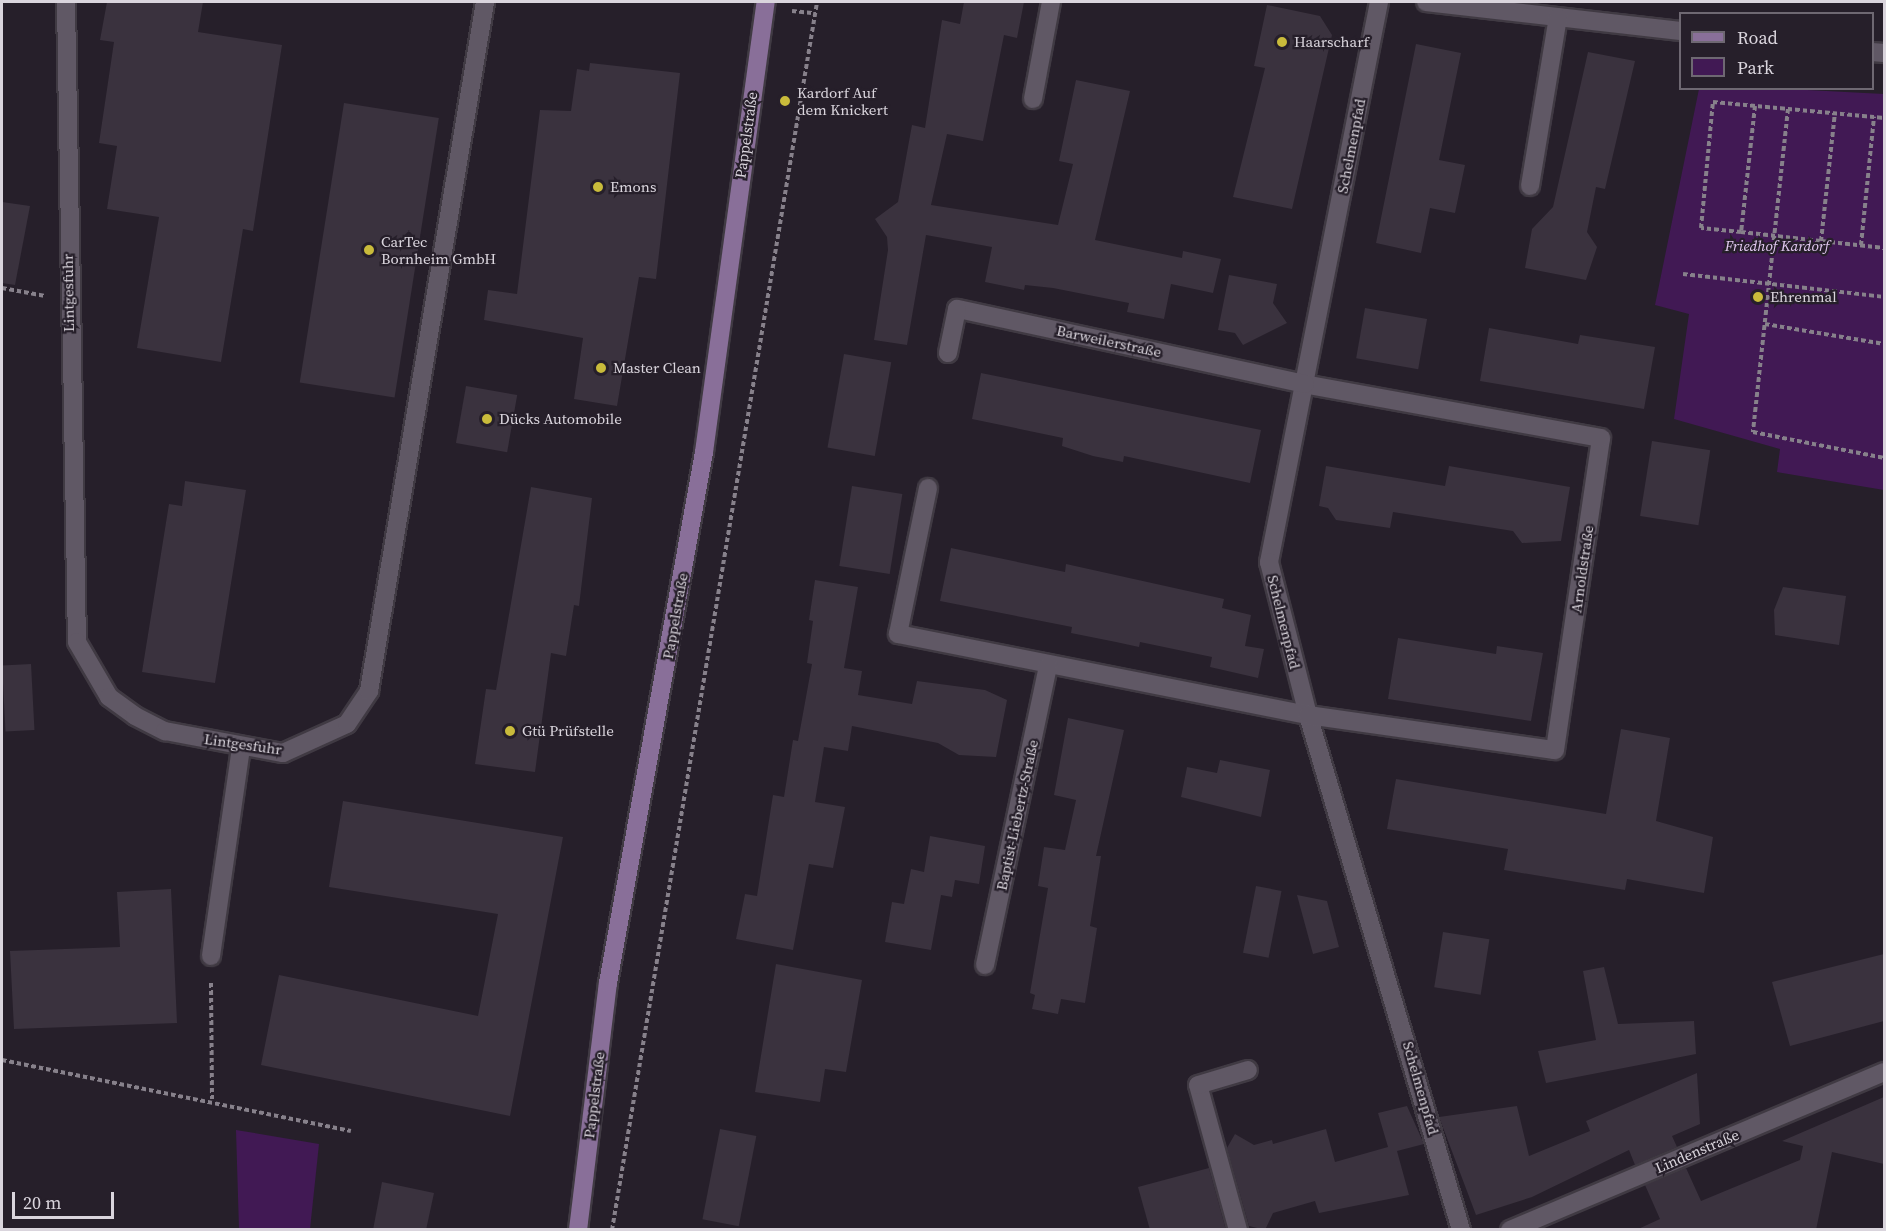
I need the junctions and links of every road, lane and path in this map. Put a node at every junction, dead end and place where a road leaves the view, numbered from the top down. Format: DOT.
graph roads {
  1 [pos="66,2"];
  2 [pos="485,2"];
  3 [pos="766,2"];
  4 [pos="817,2"];
  5 [pos="1051,2"];
  6 [pos="1379,2"];
  7 [pos="1426,2"];
  8 [pos="1558,16"];
  9 [pos="1679,31"];
  10 [pos="1033,99"];
  11 [pos="1755,106"];
  12 [pos="1788,109"];
  13 [pos="1835,113"];
  14 [pos="1874,117"];
  15 [pos="1884,118"];
  16 [pos="1530,186"];
  17 [pos="1741,232"];
  18 [pos="1774,236"];
  19 [pos="1821,241"];
  20 [pos="1861,245"];
  21 [pos="1884,248"];
  22 [pos="1683,274"];
  23 [pos="1769,284"];
  24 [pos="2,288"];
  25 [pos="1884,297"];
  26 [pos="68,301"];
  27 [pos="1765,324"];
  28 [pos="1884,344"];
  29 [pos="948,353"];
  30 [pos="1305,384"];
  31 [pos="1884,458"];
  32 [pos="928,488"];
  33 [pos="1048,666"];
  34 [pos="1308,715"];
  35 [pos="240,747"];
  36 [pos="211,956"];
  37 [pos="986,965"];
  38 [pos="2,1060"];
  39 [pos="1248,1070"];
  40 [pos="1884,1072"];
  41 [pos="212,1099"];
  42 [pos="351,1131"];
  43 [pos="578,1230"];
  44 [pos="612,1230"];
  45 [pos="1238,1230"];
  46 [pos="1461,1230"];
  47 [pos="1510,1230"];
  1 -- 26 [label="street, Lintgesfuhr"];
  2 -- 35 [label="street, Lintgesfuhr"];
  3 -- 43 [label="main road, Pappelstraße"];
  4 -- 44 [label="path"];
  5 -- 10 [label="street"];
  6 -- 30 [label="street, Schelmenpfad"];
  7 -- 8 [label="street"];
  8 -- 9 [label="street"];
  8 -- 16 [label="street"];
  11 -- 12 [label="path"];
  11 -- 17 [label="path"];
  11 -- 17 [label="path"];
  12 -- 13 [label="path"];
  12 -- 18 [label="path"];
  13 -- 14 [label="path"];
  13 -- 19 [label="path"];
  14 -- 15 [label="path"];
  14 -- 20 [label="path"];
  17 -- 18 [label="path"];
  18 -- 19 [label="path"];
  18 -- 23 [label="path"];
  19 -- 20 [label="path"];
  20 -- 21 [label="path"];
  22 -- 23 [label="path"];
  23 -- 25 [label="path"];
  23 -- 27 [label="path"];
  24 -- 26 [label="path"];
  26 -- 35 [label="street, Lintgesfuhr"];
  27 -- 28 [label="path"];
  27 -- 31 [label="path"];
  29 -- 30 [label="street, Barweilerstraße"];
  30 -- 34 [label="street, Schelmenpfad"];
  30 -- 34 [label="street, Arnoldstraße"];
  32 -- 33 [label="street"];
  33 -- 34 [label="street"];
  33 -- 37 [label="street, Baptist-Liebertz-Straße"];
  34 -- 46 [label="street, Schelmenpfad"];
  35 -- 36 [label="street"];
  36 -- 41 [label="path"];
  38 -- 41 [label="path"];
  39 -- 45 [label="street"];
  40 -- 47 [label="street, Lindenstraße"];
  41 -- 42 [label="path"];
}
